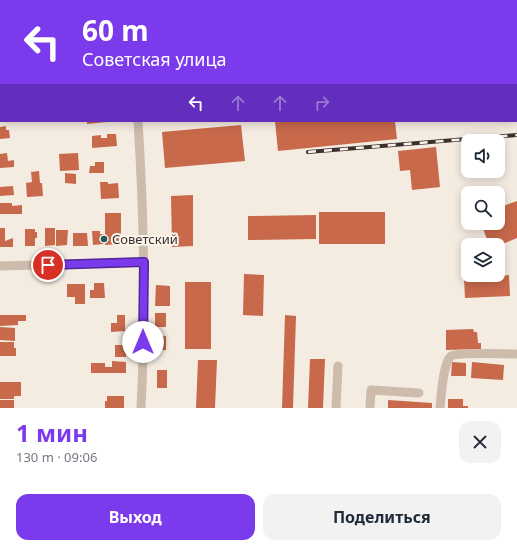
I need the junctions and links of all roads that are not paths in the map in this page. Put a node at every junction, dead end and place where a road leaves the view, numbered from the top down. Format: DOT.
graph roads {
  1 [pos="138,122"];
  2 [pos="144,262"];
  3 [pos="0,266"];
  4 [pos="517,354"];
  5 [pos="338,366"];
  6 [pos="419,393"];
  7 [pos="141,408"];
  8 [pos="336,408"];
  9 [pos="370,408"];
  10 [pos="440,408"];
  1 -- 2 [label="street"];
  2 -- 3 [label="street"];
  2 -- 7 [label="street"];
  4 -- 10 [label="street"];
  5 -- 8 [label="street"];
  6 -- 9 [label="street"];
}
